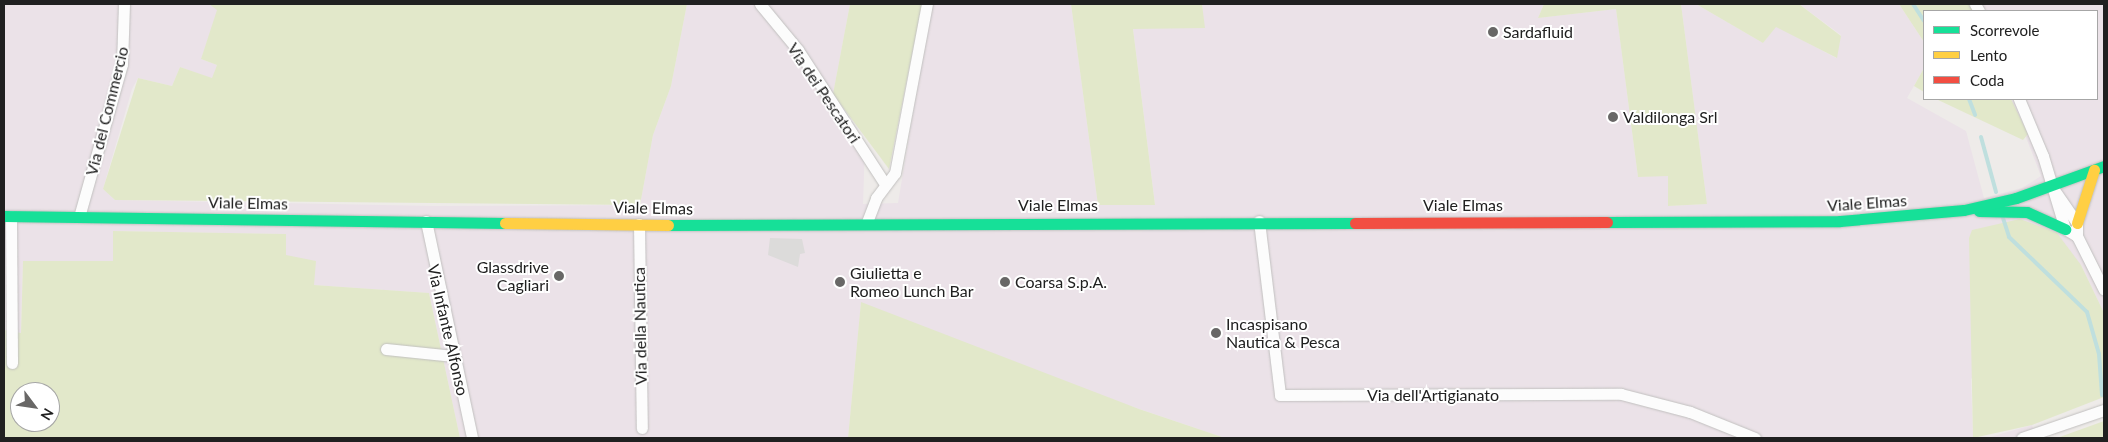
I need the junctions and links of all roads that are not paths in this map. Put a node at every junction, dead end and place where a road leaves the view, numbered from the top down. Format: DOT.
graph roads {
  1 [pos="124,4"];
  2 [pos="760,4"];
  3 [pos="927,4"];
  4 [pos="2019,100"];
  5 [pos="2099,168"];
  6 [pos="885,184"];
  7 [pos="2052,186"];
  8 [pos="1962,210"];
  9 [pos="8,216"];
  10 [pos="79,217"];
  11 [pos="426,220"];
  12 [pos="1260,221"];
  13 [pos="867,222"];
  14 [pos="2077,223"];
  15 [pos="639,224"];
  16 [pos="2065,229"];
  17 [pos="2077,236"];
  18 [pos="2104,290"];
  19 [pos="386,350"];
  20 [pos="454,356"];
  21 [pos="12,363"];
  22 [pos="2104,410"];
  23 [pos="642,428"];
  24 [pos="472,438"];
  25 [pos="1755,438"];
  26 [pos="2022,438"];
  1 -- 10 [label="street, Via del Commercio"];
  2 -- 6 [label="street, Via dei Pescatori"];
  3 -- 6 [label="street"];
  4 -- 7 [label="street"];
  5 -- 7 [label="main road, Viale Elmas"];
  5 -- 14 [label="main road"];
  6 -- 13 [label="street"];
  7 -- 8 [label="main road, Viale Elmas"];
  7 -- 14 [label="street"];
  7 -- 16 [label="street"];
  8 -- 12 [label="main road, Viale Elmas"];
  8 -- 16 [label="main road"];
  9 -- 10 [label="main road, Viale Elmas"];
  9 -- 21 [label="street"];
  10 -- 11 [label="main road, Viale Elmas"];
  11 -- 15 [label="main road, Viale Elmas"];
  11 -- 20 [label="street, Via Infante Alfonso"];
  12 -- 13 [label="main road, Viale Elmas"];
  12 -- 25 [label="street, Via dell'Artigianato"];
  13 -- 15 [label="main road, Viale Elmas"];
  14 -- 17 [label="street"];
  15 -- 23 [label="street, Via della Nautica"];
  16 -- 17 [label="street"];
  17 -- 18 [label="street"];
  19 -- 20 [label="street"];
  20 -- 24 [label="street, Via Infante Alfonso"];
  22 -- 26 [label="street"];
}
